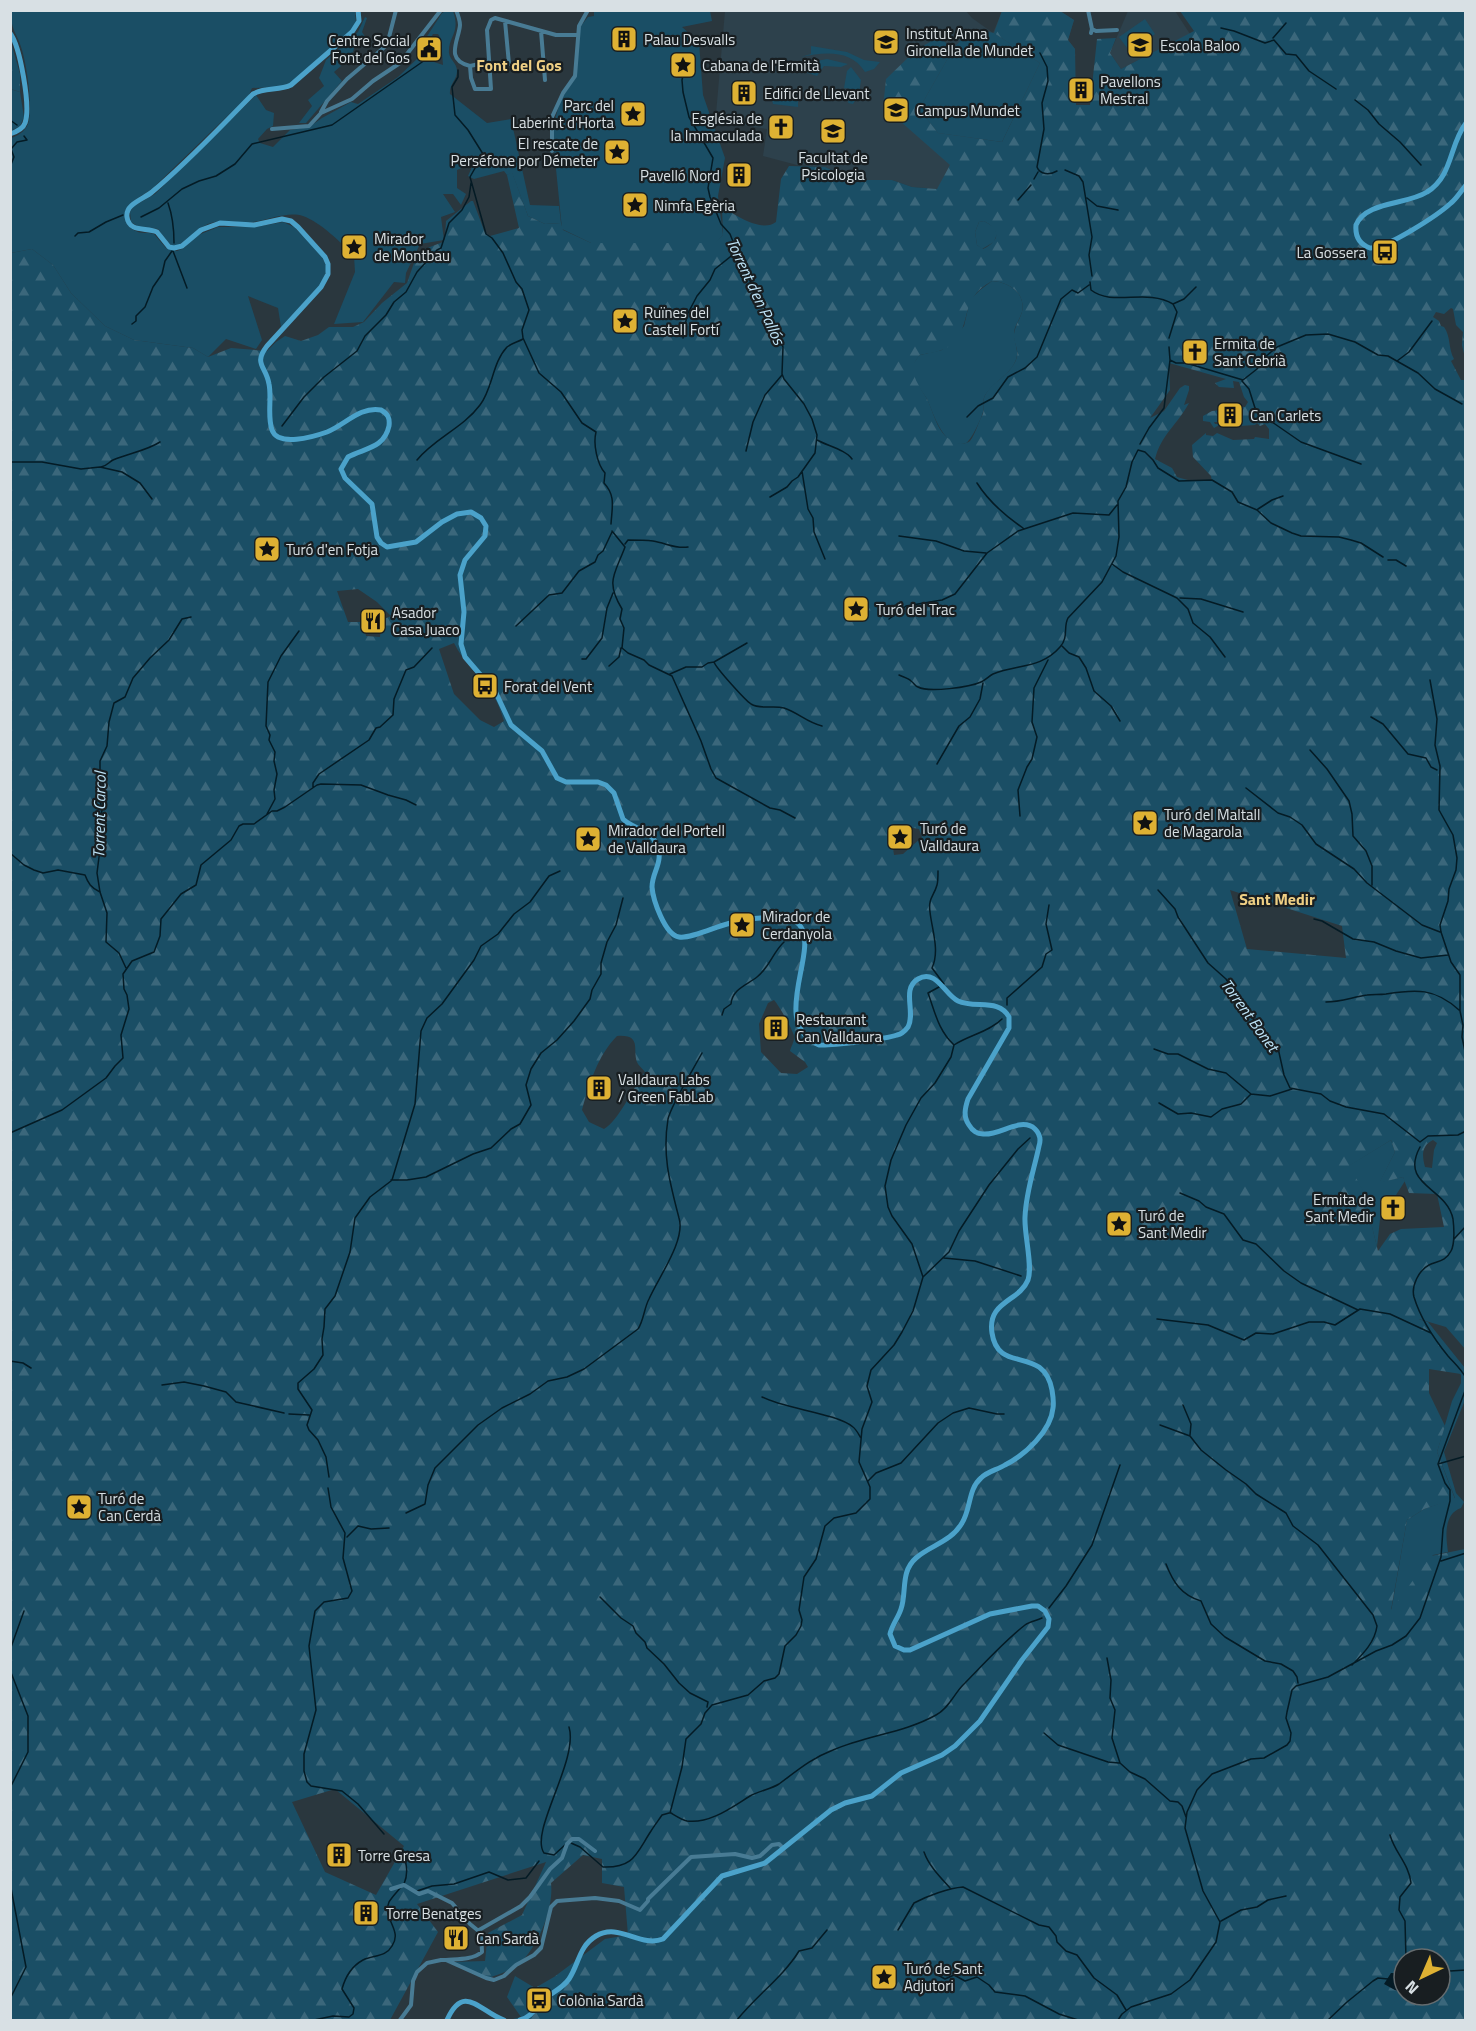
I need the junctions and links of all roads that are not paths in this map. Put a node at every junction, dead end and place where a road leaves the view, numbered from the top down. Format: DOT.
graph roads {
  1 [pos="358,10"];
  2 [pos="396,10"];
  3 [pos="441,10"];
  4 [pos="456,10"];
  5 [pos="588,10"];
  6 [pos="1088,10"];
  7 [pos="505,21"];
  8 [pos="1117,30"];
  9 [pos="541,31"];
  10 [pos="10,33"];
  11 [pos="578,35"];
  12 [pos="488,62"];
  13 [pos="509,64"];
  14 [pos="470,66"];
  15 [pos="545,80"];
  16 [pos="321,113"];
  17 [pos="1466,123"];
  18 [pos="1466,128"];
  19 [pos="272,129"];
  20 [pos="10,134"];
  21 [pos="552,151"];
  22 [pos="1466,184"];
  23 [pos="1378,250"];
  24 [pos="1386,261"];
  25 [pos="783,1848"];
  26 [pos="594,1851"];
  27 [pos="391,1889"];
  28 [pos="479,1930"];
  29 [pos="446,1960"];
  30 [pos="400,2020"];
  31 [pos="447,2020"];
  32 [pos="504,2020"];
  33 [pos="520,2020"];
  1 -- 25 [label="street"];
  2 -- 16 [label="street"];
  3 -- 16 [label="street"];
  4 -- 14 [label="street"];
  5 -- 11 [label="street"];
  6 -- 8 [label="street"];
  7 -- 9 [label="street"];
  7 -- 12 [label="street"];
  7 -- 13 [label="street"];
  9 -- 11 [label="street"];
  9 -- 15 [label="street"];
  10 -- 20 [label="street"];
  11 -- 21 [label="street"];
  12 -- 14 [label="street"];
  12 -- 14 [label="street"];
  16 -- 19 [label="street"];
  17 -- 23 [label="street"];
  18 -- 23 [label="street"];
  22 -- 23 [label="street"];
  23 -- 24 [label="street"];
  25 -- 29 [label="street"];
  25 -- 33 [label="street"];
  26 -- 28 [label="street"];
  27 -- 28 [label="street"];
  28 -- 29 [label="street"];
  29 -- 30 [label="street"];
  31 -- 32 [label="street"];
}
